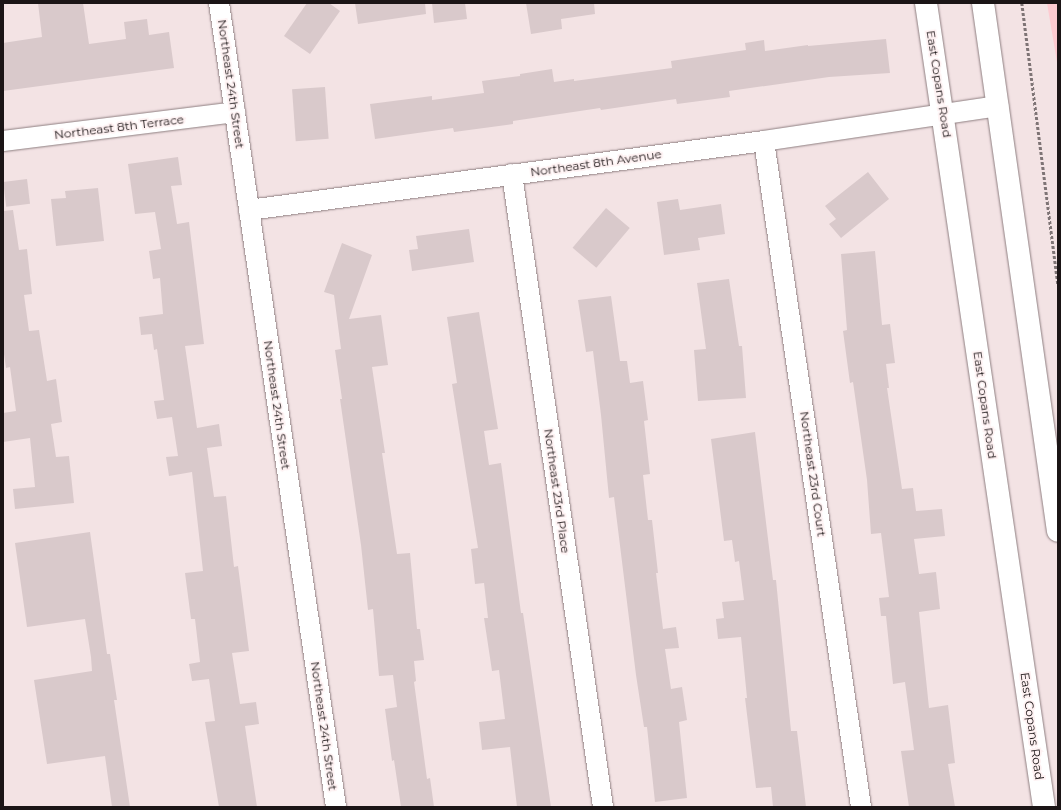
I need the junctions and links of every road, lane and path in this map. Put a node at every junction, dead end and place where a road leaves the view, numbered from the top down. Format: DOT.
graph roads {
  1 [pos="219,3"];
  2 [pos="926,3"];
  3 [pos="983,3"];
  4 [pos="1022,3"];
  5 [pos="998,106"];
  6 [pos="234,112"];
  7 [pos="943,114"];
  8 [pos="3,141"];
  9 [pos="764,141"];
  10 [pos="512,174"];
  11 [pos="249,210"];
  12 [pos="1058,285"];
  13 [pos="1058,531"];
  14 [pos="336,807"];
  15 [pos="603,807"];
  16 [pos="861,807"];
  17 [pos="1044,807"];
  1 -- 6 [label="street, Northeast 24th Street"];
  2 -- 7 [label="main road, East Copans Road"];
  3 -- 5 [label="main road"];
  4 -- 12 [label="path"];
  5 -- 7 [label="street, Northeast 8th Avenue"];
  5 -- 13 [label="main road"];
  6 -- 8 [label="street, Northeast 8th Terrace"];
  6 -- 11 [label="street, Northeast 24th Street"];
  7 -- 9 [label="street, Northeast 8th Avenue"];
  7 -- 17 [label="main road, East Copans Road"];
  9 -- 10 [label="street, Northeast 8th Avenue"];
  9 -- 16 [label="street, Northeast 23rd Court"];
  10 -- 11 [label="street, Northeast 8th Avenue"];
  10 -- 15 [label="street, Northeast 23rd Place"];
  11 -- 14 [label="street, Northeast 24th Street"];
}
